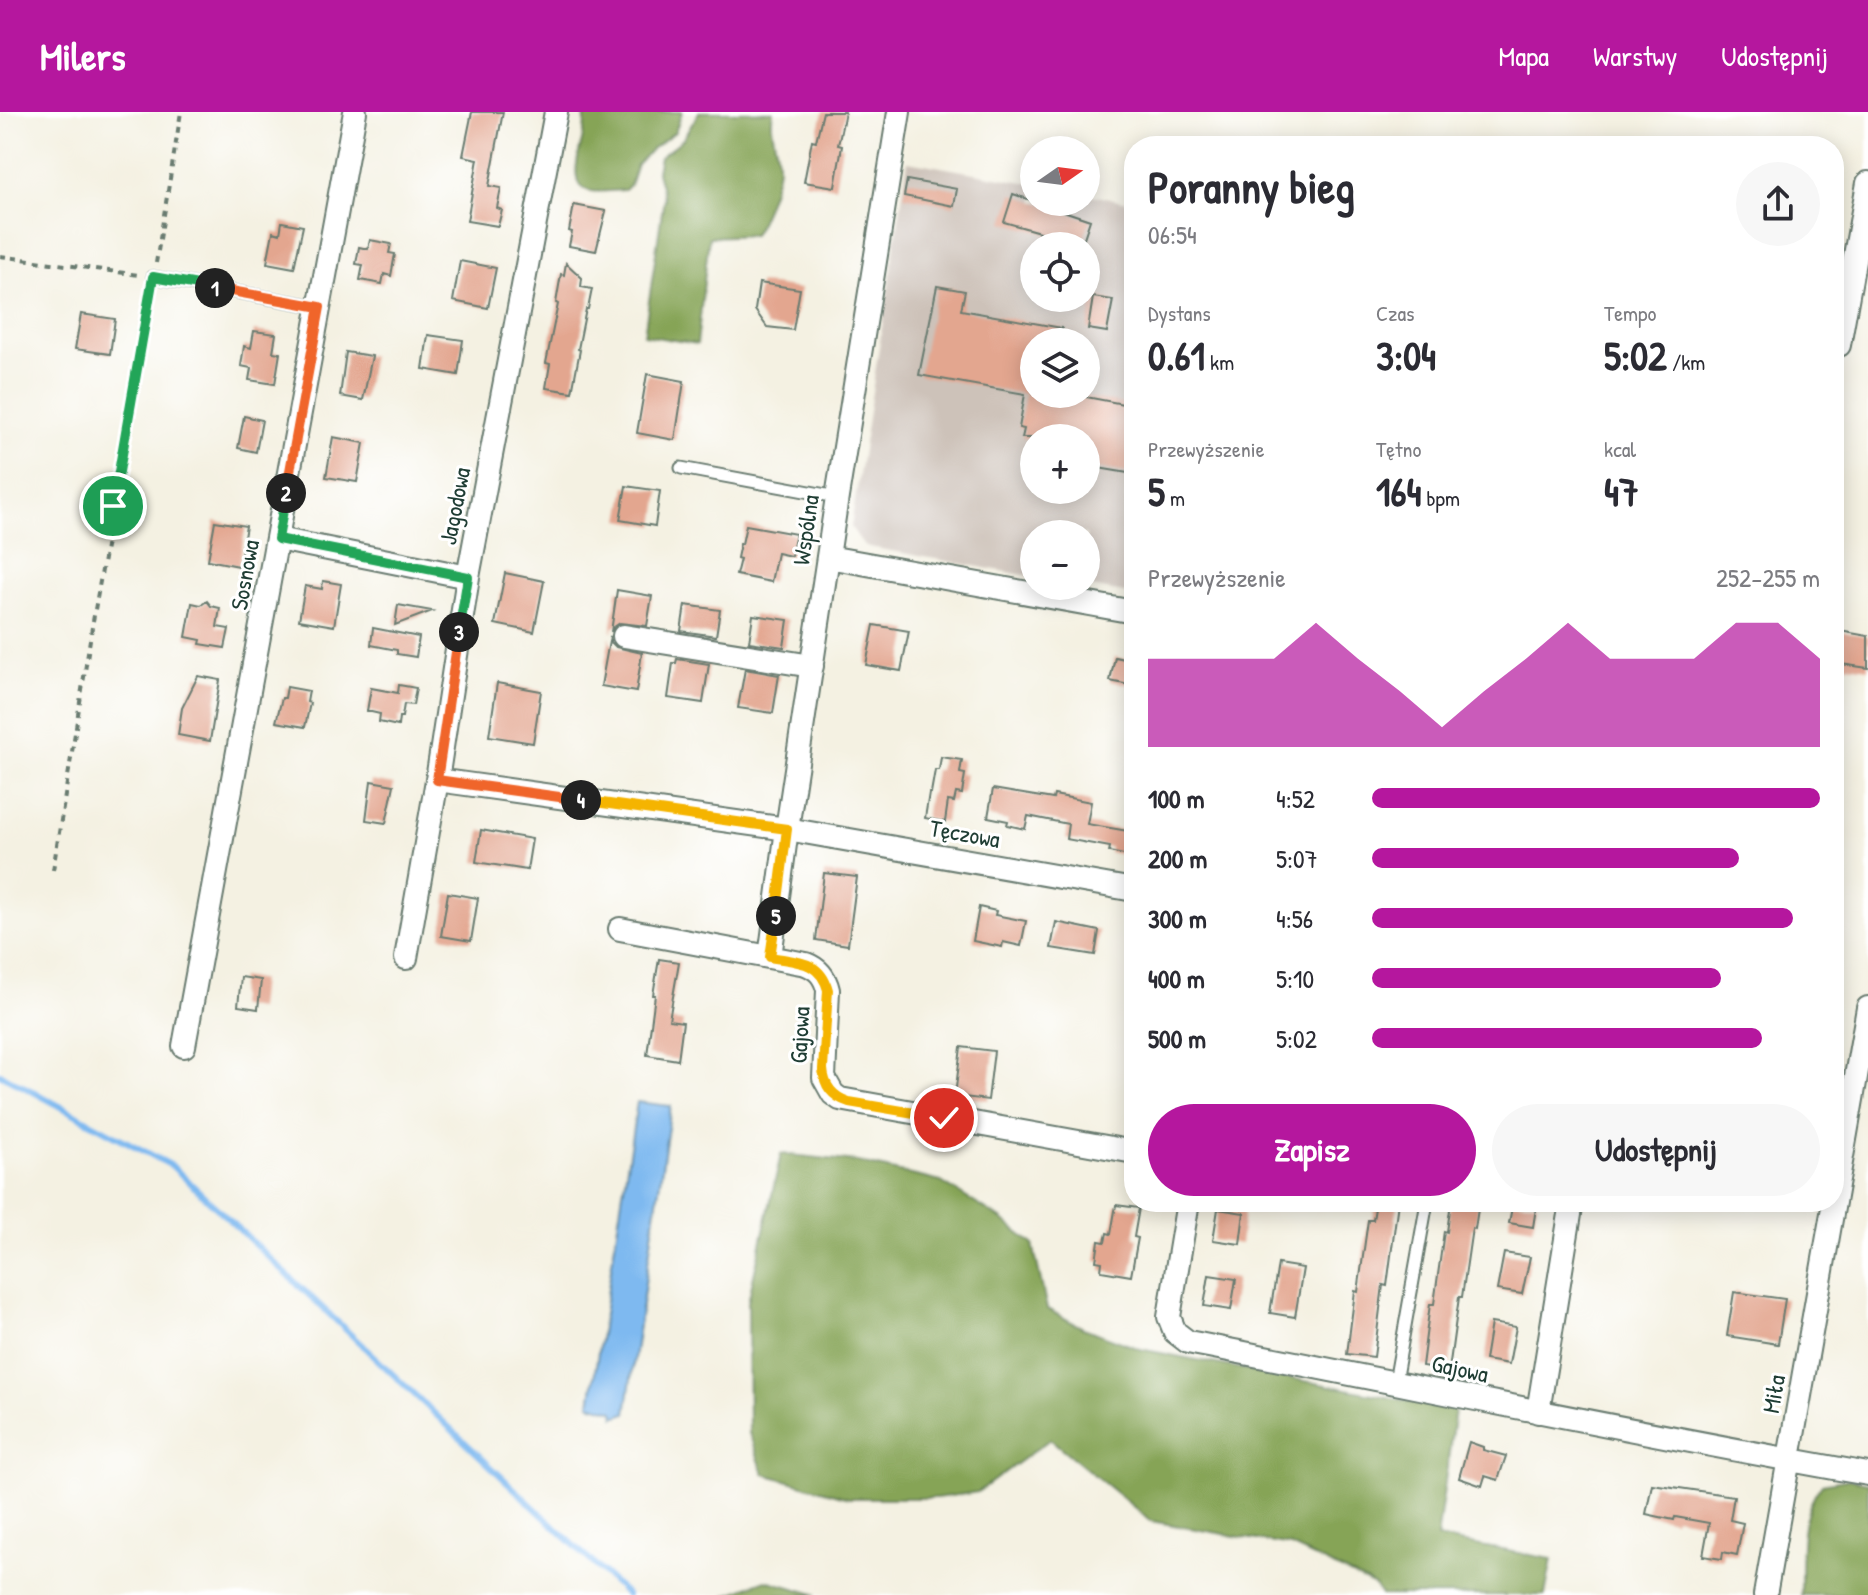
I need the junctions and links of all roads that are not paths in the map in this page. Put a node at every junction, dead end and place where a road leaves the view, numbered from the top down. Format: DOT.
graph roads {
  1 [pos="355,112"];
  2 [pos="556,112"];
  3 [pos="899,112"];
  4 [pos="1868,183"];
  5 [pos="153,277"];
  6 [pos="320,307"];
  7 [pos="1844,317"];
  8 [pos="681,468"];
  9 [pos="837,497"];
  10 [pos="278,539"];
  11 [pos="828,557"];
  12 [pos="468,577"];
  13 [pos="1124,610"];
  14 [pos="624,636"];
  15 [pos="812,666"];
  16 [pos="437,780"];
  17 [pos="787,829"];
  18 [pos="1124,888"];
  19 [pos="620,929"];
  20 [pos="770,957"];
  21 [pos="406,958"];
  22 [pos="1868,1008"];
  23 [pos="184,1046"];
  24 [pos="1844,1145"];
  25 [pos="1124,1150"];
  26 [pos="1186,1212"];
  27 [pos="1425,1212"];
  28 [pos="1570,1212"];
  29 [pos="1832,1212"];
  30 [pos="1395,1382"];
  31 [pos="1538,1412"];
  32 [pos="1789,1460"];
  33 [pos="1868,1474"];
  34 [pos="1765,1595"];
  1 -- 6 [label="street, Sosnowa"];
  2 -- 12 [label="street, Jagodowa"];
  3 -- 9 [label="street, Wspólna"];
  4 -- 7 [label="street"];
  5 -- 6 [label="lane"];
  6 -- 10 [label="street, Sosnowa"];
  8 -- 9 [label="lane"];
  9 -- 11 [label="street, Wspólna"];
  10 -- 12 [label="street"];
  10 -- 23 [label="street, Sosnowa"];
  11 -- 13 [label="street"];
  11 -- 15 [label="street, Wspólna"];
  12 -- 16 [label="street, Jagodowa"];
  14 -- 15 [label="street"];
  15 -- 17 [label="street, Wspólna"];
  16 -- 17 [label="street, Tęczowa"];
  16 -- 21 [label="street, Jagodowa"];
  17 -- 18 [label="street, Tęczowa"];
  17 -- 20 [label="street, Wspólna"];
  19 -- 20 [label="street, Gajowa"];
  20 -- 25 [label="street, Gajowa"];
  22 -- 24 [label="street, Miła"];
  26 -- 30 [label="street, Gajowa"];
  27 -- 30 [label="lane"];
  28 -- 31 [label="street"];
  29 -- 32 [label="street, Miła"];
  30 -- 31 [label="street, Gajowa"];
  31 -- 32 [label="street, Gajowa"];
  32 -- 33 [label="street, Gajowa"];
  32 -- 34 [label="street, Miła"];
}
